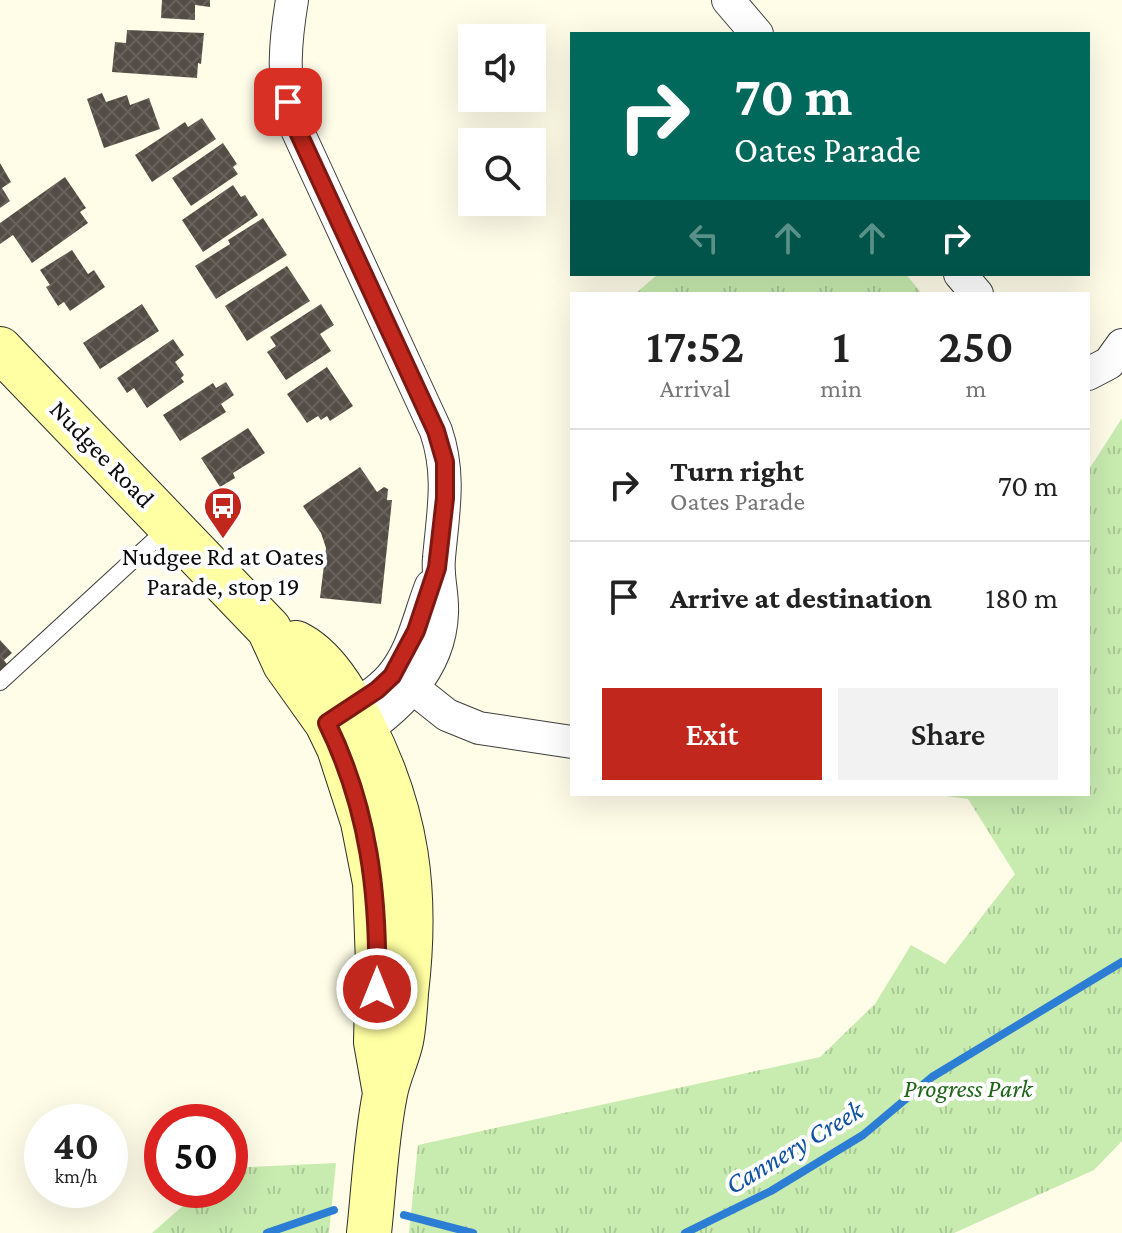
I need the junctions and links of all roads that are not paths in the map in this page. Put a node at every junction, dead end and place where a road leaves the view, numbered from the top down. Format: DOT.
graph roads {
  1 [pos="292,0"];
  2 [pos="728,0"];
  3 [pos="755,32"];
  4 [pos="962,276"];
  5 [pos="975,292"];
  6 [pos="1122,345"];
  7 [pos="0,349"];
  8 [pos="1090,373"];
  9 [pos="171,526"];
  10 [pos="437,568"];
  11 [pos="0,682"];
  12 [pos="413,688"];
  13 [pos="346,727"];
  14 [pos="570,742"];
  15 [pos="369,1233"];
  1 -- 10 [label="street"];
  2 -- 3 [label="street"];
  4 -- 5 [label="street"];
  6 -- 8 [label="street"];
  7 -- 9 [label="main road, Nudgee Road"];
  9 -- 11 [label="lane"];
  9 -- 13 [label="main road, Nudgee Road"];
  10 -- 12 [label="street"];
  10 -- 13 [label="street"];
  12 -- 13 [label="street"];
  12 -- 14 [label="street"];
  13 -- 15 [label="main road, Nudgee Road"];
}
